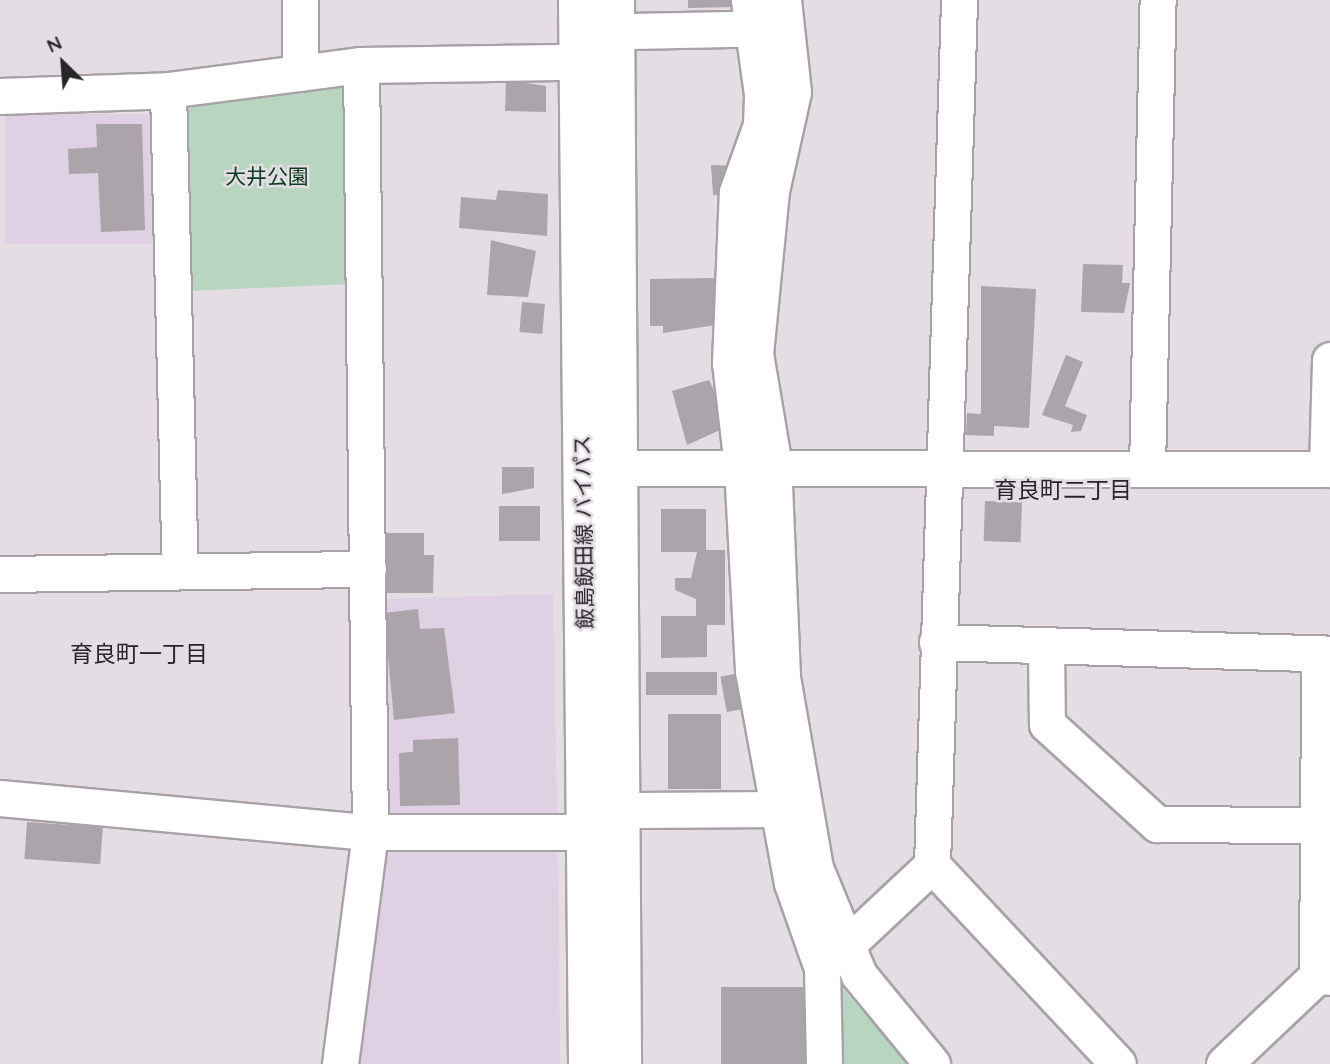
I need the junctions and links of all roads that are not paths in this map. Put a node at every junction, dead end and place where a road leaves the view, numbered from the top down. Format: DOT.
graph roads {
  1 [pos="300,0"];
  2 [pos="578,0"];
  3 [pos="959,0"];
  4 [pos="1158,0"];
  5 [pos="765,19"];
  6 [pos="622,30"];
  7 [pos="578,62"];
  8 [pos="361,65"];
  9 [pos="300,73"];
  10 [pos="168,90"];
  11 [pos="0,96"];
  12 [pos="1330,360"];
  13 [pos="940,466"];
  14 [pos="581,468"];
  15 [pos="619,468"];
  16 [pos="1147,468"];
  17 [pos="1329,469"];
  18 [pos="758,475"];
  19 [pos="368,569"];
  20 [pos="180,571"];
  21 [pos="0,574"];
  22 [pos="937,642"];
  23 [pos="1046,647"];
  24 [pos="1324,654"];
  25 [pos="0,798"];
  26 [pos="778,809"];
  27 [pos="615,824"];
  28 [pos="1318,825"];
  29 [pos="370,832"];
  30 [pos="932,865"];
  31 [pos="833,955"];
  32 [pos="1324,977"];
  33 [pos="340,1064"];
  34 [pos="588,1064"];
  35 [pos="622,1064"];
  36 [pos="824,1064"];
  37 [pos="932,1064"];
  38 [pos="1118,1064"];
  39 [pos="1224,1064"];
  1 -- 9 [label="street"];
  2 -- 7 [label="main road, 飯島飯田線 バイパス"];
  3 -- 13 [label="street"];
  4 -- 16 [label="street"];
  5 -- 6 [label="street"];
  5 -- 18 [label="street"];
  6 -- 7 [label="street"];
  6 -- 15 [label="main road, 飯島飯田線 バイパス"];
  7 -- 8 [label="street"];
  7 -- 14 [label="main road, 飯島飯田線 バイパス"];
  8 -- 9 [label="street"];
  8 -- 19 [label="street"];
  9 -- 10 [label="street"];
  10 -- 11 [label="street"];
  10 -- 20 [label="street"];
  12 -- 17 [label="street"];
  13 -- 16 [label="street"];
  13 -- 18 [label="street"];
  13 -- 22 [label="street"];
  14 -- 15 [label="street"];
  14 -- 27 [label="main road, 飯島飯田線 バイパス"];
  15 -- 18 [label="street"];
  15 -- 27 [label="main road, 飯島飯田線 バイパス"];
  16 -- 17 [label="street"];
  18 -- 26 [label="street"];
  18 -- 31 [label="street"];
  19 -- 20 [label="street"];
  19 -- 29 [label="street"];
  20 -- 21 [label="street"];
  22 -- 23 [label="street"];
  22 -- 30 [label="street"];
  23 -- 24 [label="street"];
  23 -- 28 [label="street"];
  24 -- 28 [label="street"];
  25 -- 29 [label="street"];
  26 -- 27 [label="street"];
  26 -- 31 [label="street"];
  27 -- 29 [label="street"];
  27 -- 34 [label="main road, 飯島飯田線 バイパス"];
  27 -- 35 [label="main road, 飯島飯田線 バイパス"];
  28 -- 32 [label="street"];
  29 -- 33 [label="street"];
  30 -- 31 [label="street"];
  30 -- 38 [label="street"];
  31 -- 36 [label="street"];
  31 -- 37 [label="street"];
  32 -- 39 [label="street"];
}
